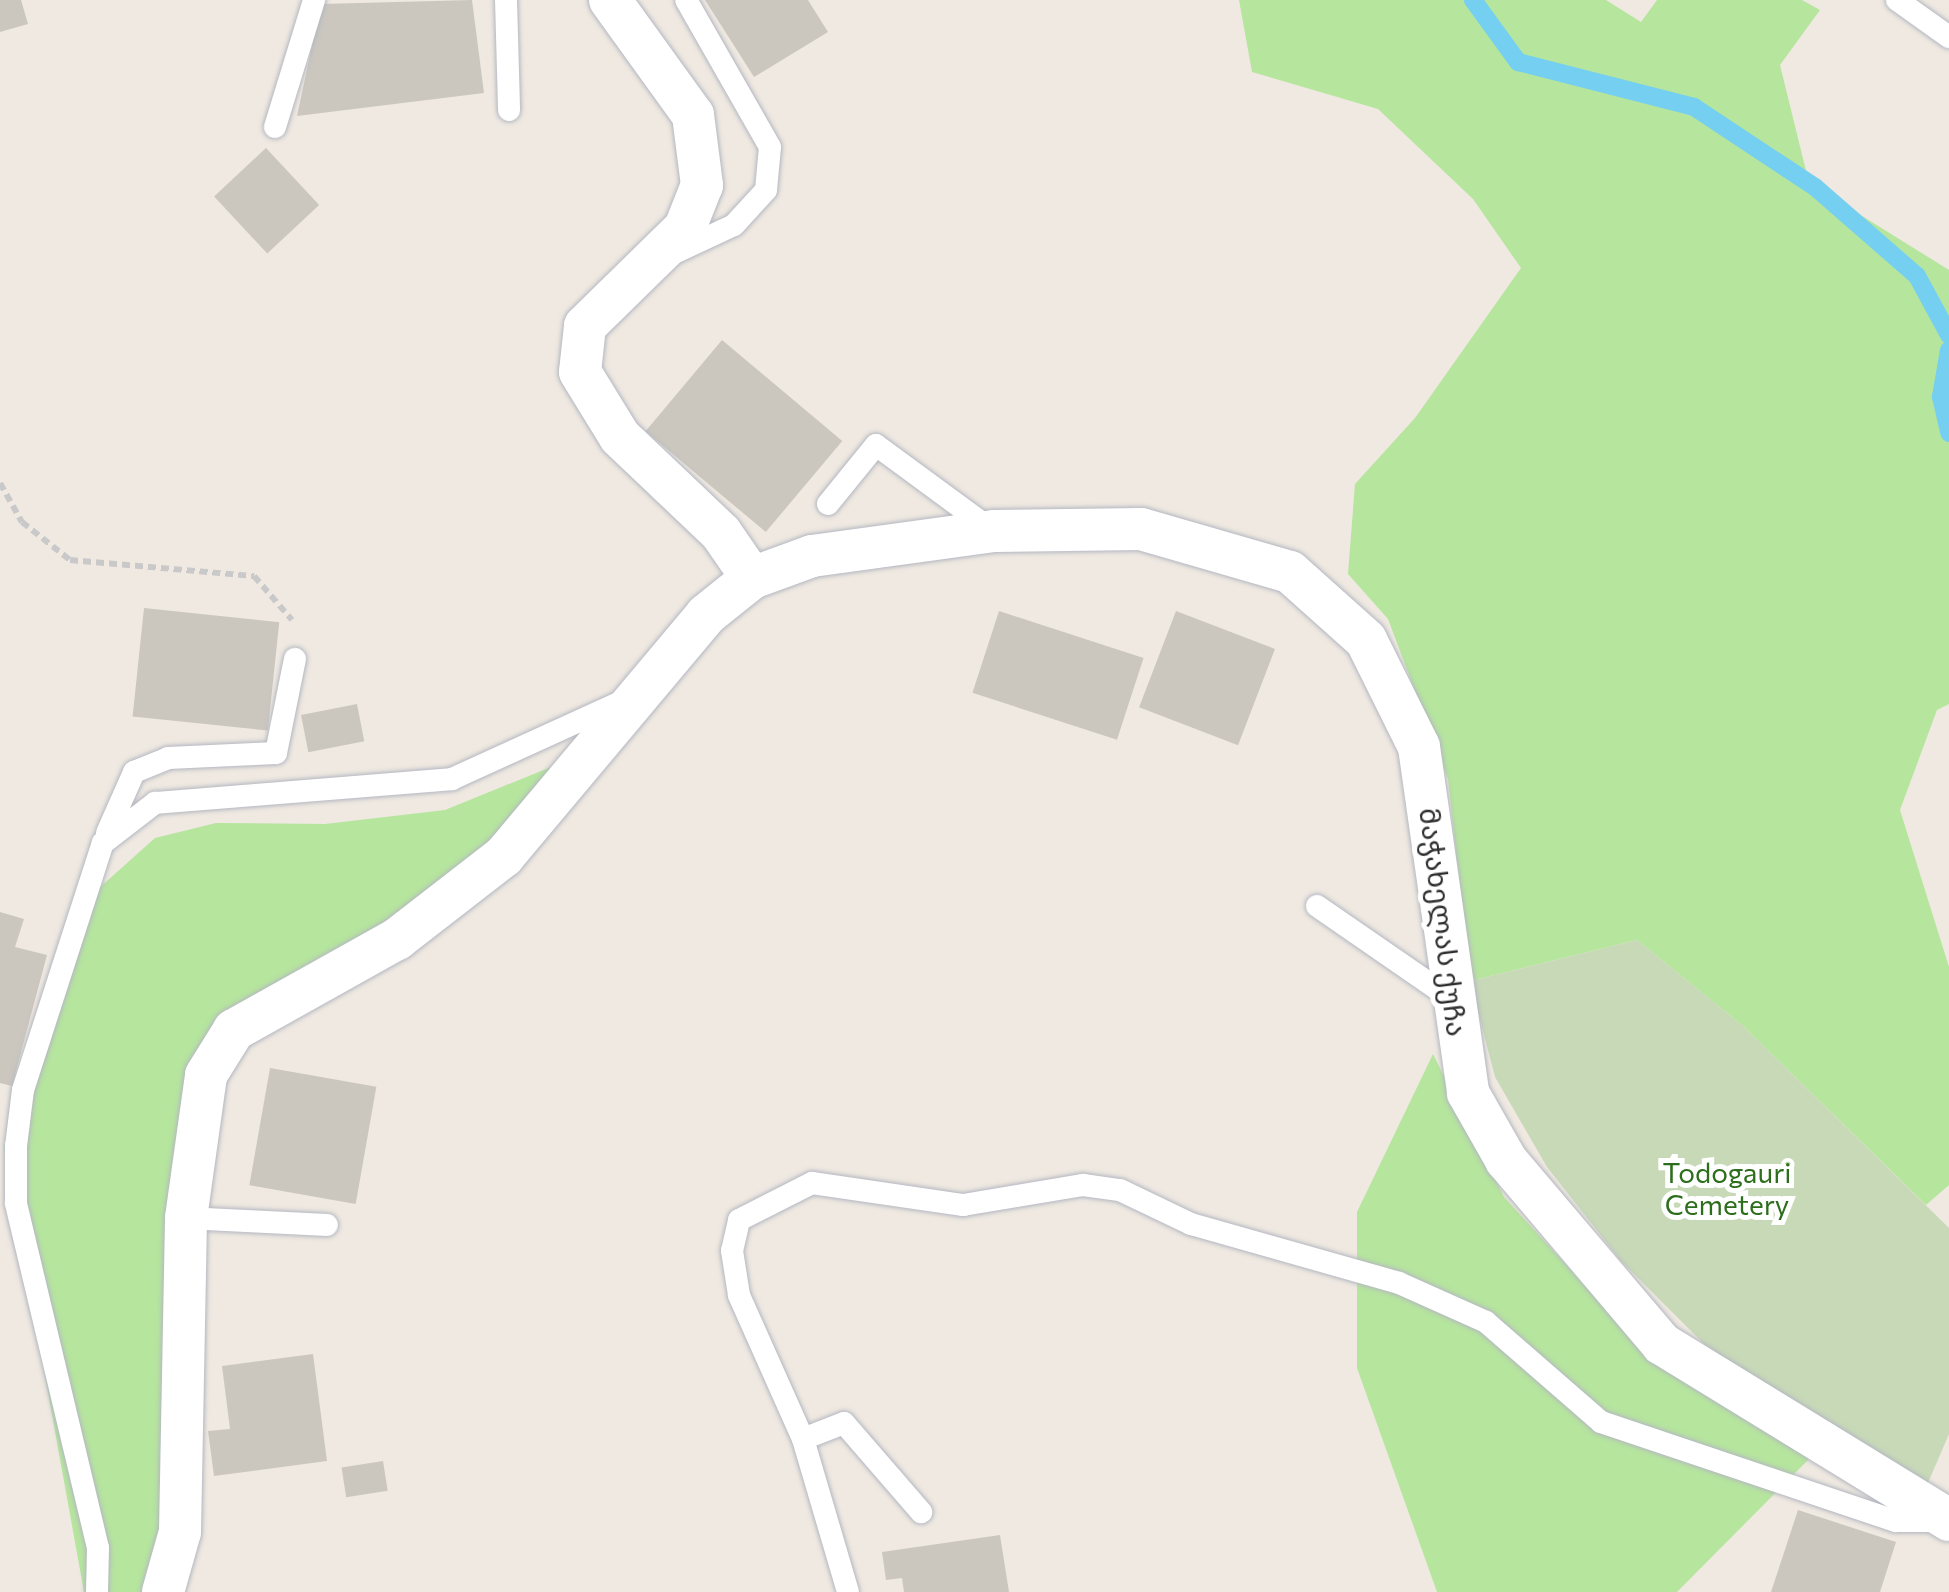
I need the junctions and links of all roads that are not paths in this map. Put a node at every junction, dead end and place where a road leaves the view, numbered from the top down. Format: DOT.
graph roads {
  1 [pos="314,0"];
  2 [pos="506,0"];
  3 [pos="610,0"];
  4 [pos="686,0"];
  5 [pos="1897,0"];
  6 [pos="1949,37"];
  7 [pos="509,110"];
  8 [pos="275,127"];
  9 [pos="647,266"];
  10 [pos="828,504"];
  11 [pos="994,531"];
  12 [pos="752,578"];
  13 [pos="295,659"];
  14 [pos="652,687"];
  15 [pos="102,843"];
  16 [pos="1318,906"];
  17 [pos="1452,999"];
  18 [pos="0,1165"];
  19 [pos="16,1202"];
  20 [pos="186,1218"];
  21 [pos="327,1226"];
  22 [pos="803,1439"];
  23 [pos="921,1512"];
  24 [pos="1949,1520"];
  25 [pos="180,1532"];
  26 [pos="97,1592"];
  27 [pos="163,1592"];
  28 [pos="187,1592"];
  29 [pos="848,1592"];
  1 -- 8 [label="lane"];
  2 -- 7 [label="lane"];
  3 -- 9 [label="street"];
  4 -- 9 [label="lane"];
  5 -- 6 [label="lane"];
  9 -- 12 [label="street"];
  10 -- 11 [label="lane"];
  11 -- 12 [label="street, მაჭახელას ქუჩა"];
  11 -- 17 [label="street, მაჭახელას ქუჩა"];
  12 -- 14 [label="street, მაჭახელას ქუჩა"];
  13 -- 15 [label="lane"];
  14 -- 15 [label="lane"];
  14 -- 20 [label="street, მაჭახელას ქუჩა"];
  15 -- 19 [label="lane"];
  16 -- 17 [label="lane"];
  17 -- 24 [label="street, მაჭახელას ქუჩა"];
  18 -- 19 [label="lane"];
  19 -- 26 [label="lane"];
  20 -- 21 [label="lane"];
  20 -- 25 [label="street, მაჭახელას ქუჩა"];
  22 -- 23 [label="lane"];
  22 -- 24 [label="lane"];
  22 -- 29 [label="lane"];
  25 -- 27 [label="street, მაჭახელას ქუჩა"];
  25 -- 28 [label="lane"];
}
